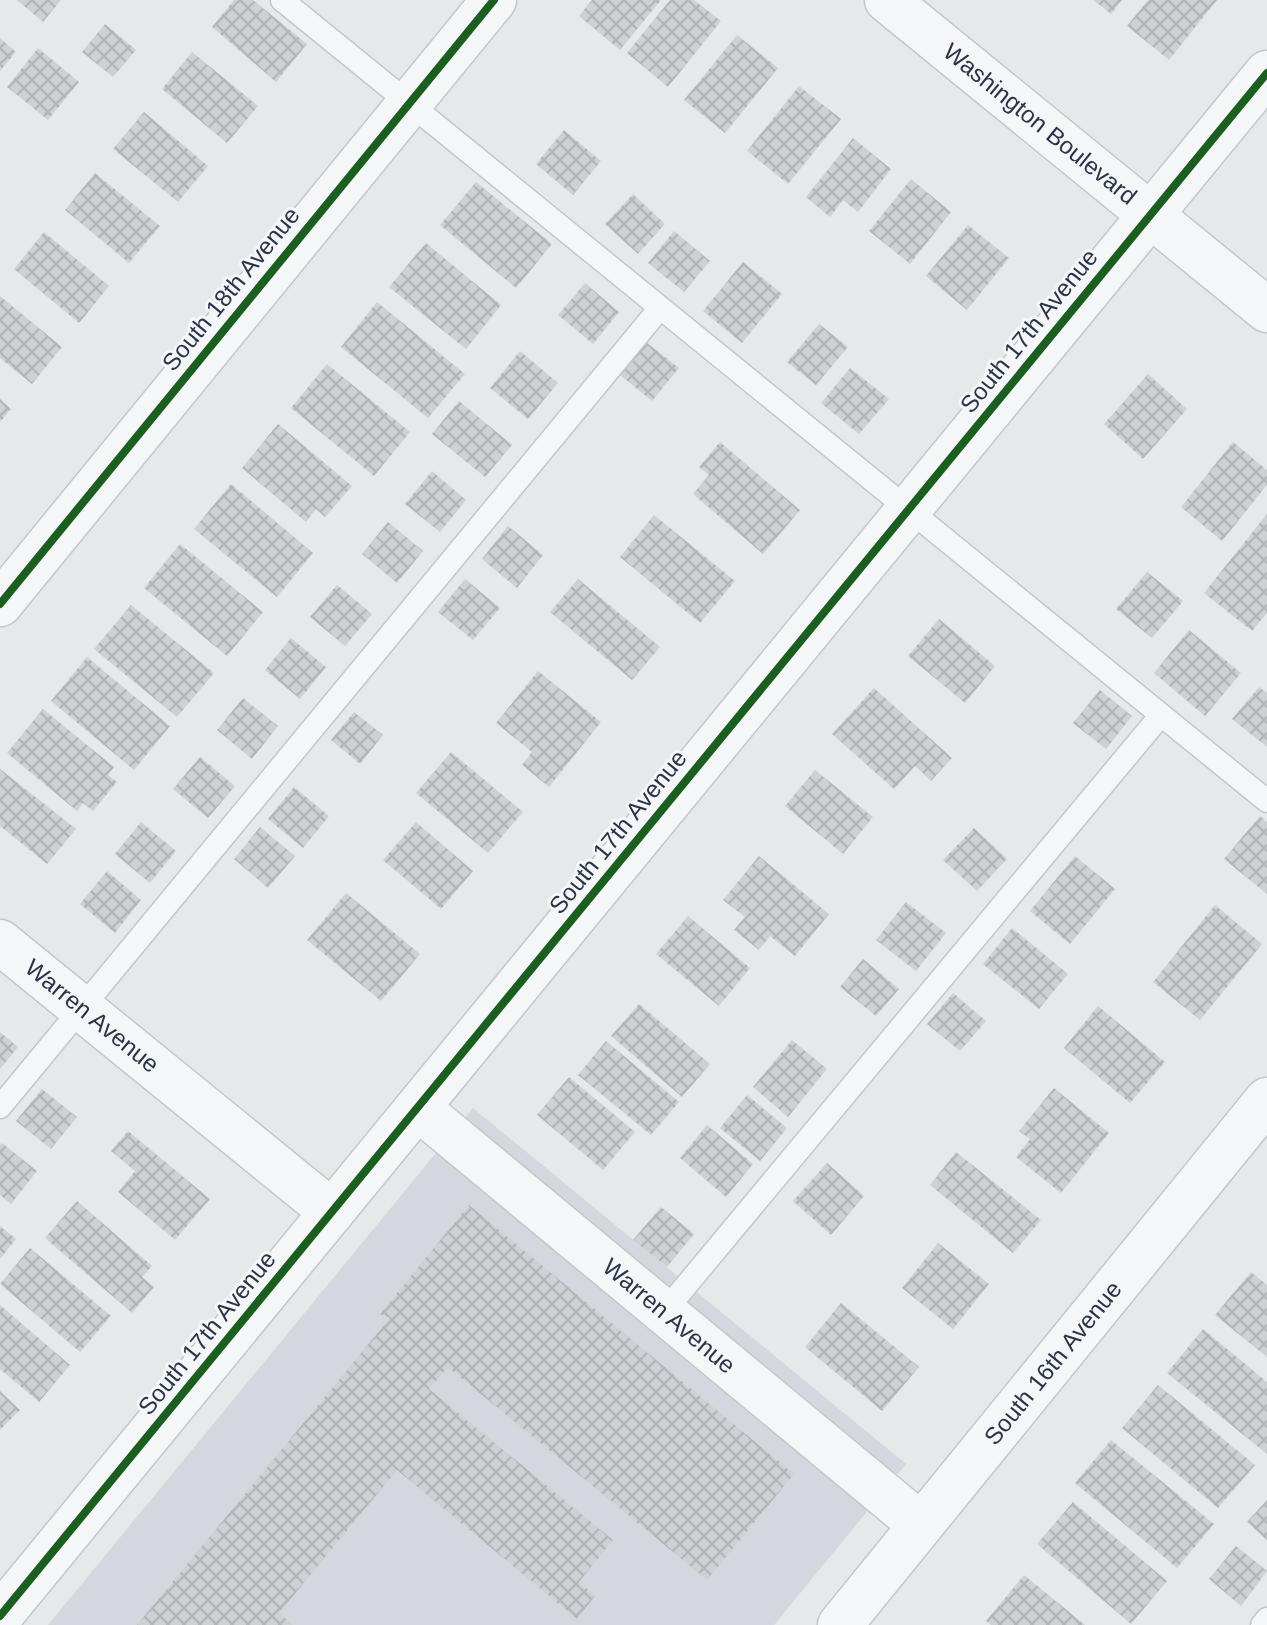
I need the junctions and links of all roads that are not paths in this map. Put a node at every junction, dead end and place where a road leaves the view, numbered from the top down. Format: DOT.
graph roads {
  1 [pos="282,0"];
  2 [pos="494,0"];
  3 [pos="887,0"];
  4 [pos="1267,73"];
  5 [pos="409,104"];
  6 [pos="1151,215"];
  7 [pos="660,308"];
  8 [pos="1267,310"];
  9 [pos="909,510"];
  10 [pos="0,604"];
  11 [pos="1161,715"];
  12 [pos="1267,801"];
  13 [pos="0,942"];
  14 [pos="81,1007"];
  15 [pos="1267,1100"];
  16 [pos="0,1107"];
  17 [pos="418,1108"];
  18 [pos="332,1212"];
  19 [pos="664,1312"];
  20 [pos="921,1525"];
  21 [pos="0,1616"];
  22 [pos="1267,1619"];
  23 [pos="842,1624"];
  24 [pos="1262,1625"];
  1 -- 5 [label="lane"];
  2 -- 5 [label="street, South 18th Avenue"];
  3 -- 6 [label="street, Washington Boulevard"];
  4 -- 6 [label="street, South 17th Avenue"];
  5 -- 7 [label="lane"];
  5 -- 10 [label="street, South 18th Avenue"];
  6 -- 8 [label="street, Washington Boulevard"];
  6 -- 9 [label="street, South 17th Avenue"];
  7 -- 9 [label="lane"];
  7 -- 14 [label="lane"];
  9 -- 11 [label="lane"];
  9 -- 17 [label="street, South 17th Avenue"];
  11 -- 12 [label="lane"];
  11 -- 19 [label="lane"];
  13 -- 14 [label="street, Warren Avenue"];
  14 -- 16 [label="lane"];
  14 -- 18 [label="street, Warren Avenue"];
  15 -- 20 [label="street, South 16th Avenue"];
  17 -- 18 [label="street, South 17th Avenue"];
  17 -- 19 [label="street, Warren Avenue"];
  18 -- 21 [label="street, South 17th Avenue"];
  19 -- 20 [label="street, Warren Avenue"];
  20 -- 23 [label="street, South 16th Avenue"];
  22 -- 24 [label="lane"];
}
